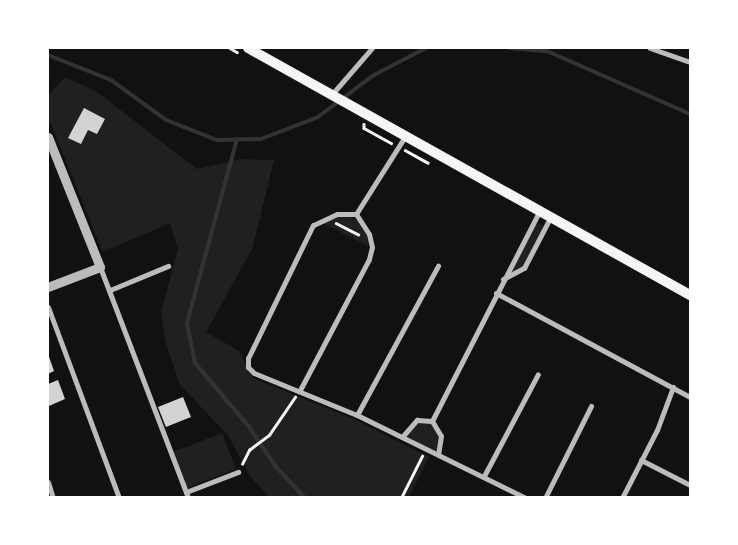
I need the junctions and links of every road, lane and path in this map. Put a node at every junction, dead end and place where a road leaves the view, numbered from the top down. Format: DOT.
graph roads {
  1 [pos="248,48"];
  2 [pos="372,48"];
  3 [pos="650,48"];
  4 [pos="672,48"];
  5 [pos="669,54"];
  6 [pos="690,62"];
  7 [pos="333,93"];
  8 [pos="406,135"];
  9 [pos="48,136"];
  10 [pos="539,212"];
  11 [pos="356,214"];
  12 [pos="326,218"];
  13 [pos="550,218"];
  14 [pos="370,240"];
  15 [pos="168,266"];
  16 [pos="438,266"];
  17 [pos="100,267"];
  18 [pos="503,280"];
  19 [pos="48,287"];
  20 [pos="110,290"];
  21 [pos="496,293"];
  22 [pos="690,295"];
  23 [pos="48,307"];
  24 [pos="538,374"];
  25 [pos="673,387"];
  26 [pos="300,390"];
  27 [pos="690,397"];
  28 [pos="592,406"];
  29 [pos="357,415"];
  30 [pos="432,421"];
  31 [pos="402,437"];
  32 [pos="426,448"];
  33 [pos="438,454"];
  34 [pos="641,460"];
  35 [pos="238,472"];
  36 [pos="484,476"];
  37 [pos="48,482"];
  38 [pos="690,485"];
  39 [pos="187,495"];
  40 [pos="53,498"];
  41 [pos="119,498"];
  42 [pos="401,498"];
  43 [pos="526,498"];
  44 [pos="545,498"];
  45 [pos="622,498"];
  1 -- 7 [label="main road"];
  2 -- 7 [label="street"];
  3 -- 5 [label="street"];
  4 -- 5 [label="street"];
  5 -- 6 [label="street"];
  7 -- 8 [label="main road"];
  8 -- 10 [label="main road"];
  8 -- 11 [label="street"];
  9 -- 17 [label="street"];
  10 -- 13 [label="main road"];
  10 -- 18 [label="street"];
  11 -- 12 [label="street"];
  11 -- 14 [label="street"];
  12 -- 14 [label="path"];
  12 -- 26 [label="street"];
  13 -- 18 [label="street"];
  13 -- 22 [label="main road"];
  14 -- 26 [label="street"];
  15 -- 20 [label="street"];
  16 -- 29 [label="street"];
  17 -- 19 [label="street"];
  17 -- 20 [label="street"];
  18 -- 21 [label="street"];
  20 -- 39 [label="street"];
  21 -- 25 [label="street"];
  21 -- 30 [label="street"];
  23 -- 41 [label="street"];
  24 -- 36 [label="street"];
  25 -- 27 [label="street"];
  25 -- 34 [label="street"];
  26 -- 29 [label="street"];
  26 -- 35 [label="path"];
  28 -- 44 [label="street"];
  29 -- 31 [label="street"];
  30 -- 31 [label="street"];
  30 -- 33 [label="street"];
  31 -- 32 [label="street"];
  32 -- 33 [label="street"];
  32 -- 42 [label="path"];
  33 -- 36 [label="street"];
  34 -- 38 [label="street"];
  34 -- 45 [label="street"];
  35 -- 39 [label="street"];
  36 -- 43 [label="street"];
  37 -- 40 [label="street"];
}
